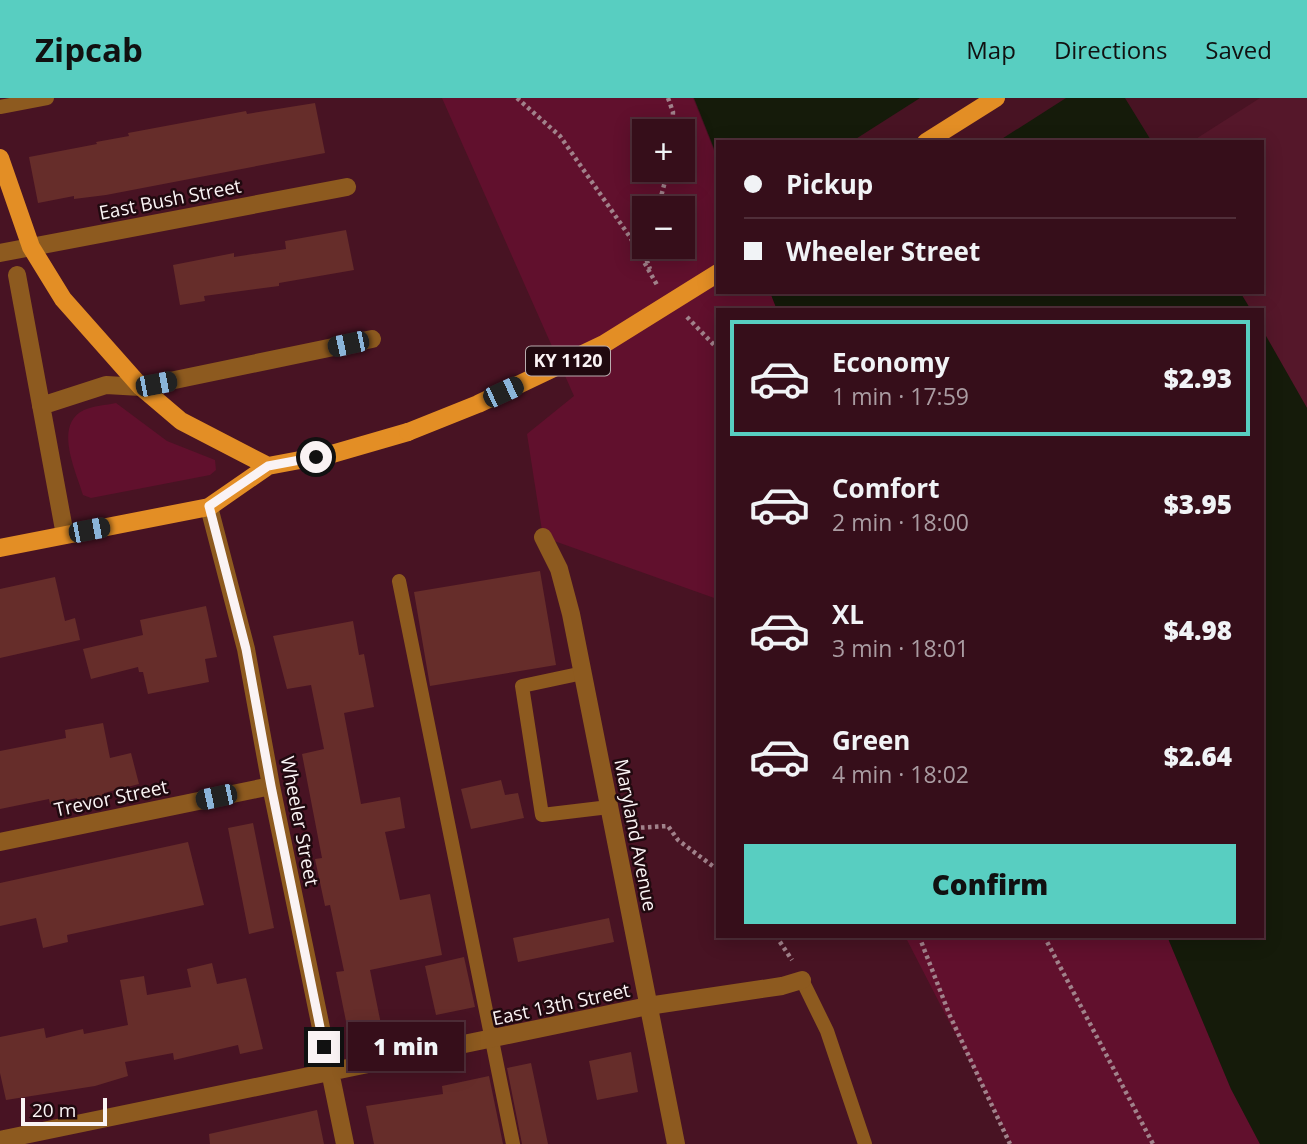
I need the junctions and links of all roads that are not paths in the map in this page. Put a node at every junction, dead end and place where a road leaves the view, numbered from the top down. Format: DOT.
graph roads {
  1 [pos="47,98"];
  2 [pos="996,98"];
  3 [pos="0,107"];
  4 [pos="929,140"];
  5 [pos="0,158"];
  6 [pos="347,187"];
  7 [pos="32,247"];
  8 [pos="0,253"];
  9 [pos="716,274"];
  10 [pos="17,275"];
  11 [pos="372,339"];
  12 [pos="141,387"];
  13 [pos="41,406"];
  14 [pos="268,466"];
  15 [pos="209,506"];
  16 [pos="65,535"];
  17 [pos="543,537"];
  18 [pos="0,548"];
  19 [pos="399,581"];
  20 [pos="583,673"];
  21 [pos="271,786"];
  22 [pos="609,807"];
  23 [pos="0,842"];
  24 [pos="802,980"];
  25 [pos="648,1006"];
  26 [pos="491,1041"];
  27 [pos="330,1073"];
  28 [pos="0,1140"];
  29 [pos="345,1144"];
  30 [pos="513,1144"];
  31 [pos="676,1144"];
  32 [pos="864,1144"];
  1 -- 3 [label="lane"];
  2 -- 4 [label="main road"];
  5 -- 7 [label="main road"];
  6 -- 7 [label="street, East Bush Street"];
  7 -- 8 [label="street, East Bush Street"];
  7 -- 12 [label="main road"];
  9 -- 14 [label="main road, KY 1120, bridge"];
  10 -- 13 [label="street"];
  11 -- 12 [label="street"];
  12 -- 13 [label="street"];
  12 -- 14 [label="main road"];
  13 -- 16 [label="street"];
  14 -- 15 [label="main road, KY 1120"];
  15 -- 16 [label="main road, KY 1120"];
  15 -- 21 [label="street, Wheeler Street"];
  16 -- 18 [label="main road, KY 1120"];
  17 -- 20 [label="street, Maryland Avenue"];
  19 -- 26 [label="lane"];
  20 -- 22 [label="street, Maryland Avenue"];
  20 -- 22 [label="lane"];
  21 -- 23 [label="street, Trevor Street"];
  21 -- 27 [label="street, Wheeler Street"];
  22 -- 25 [label="street, Maryland Avenue"];
  24 -- 25 [label="street, East 13th Street"];
  24 -- 32 [label="lane"];
  25 -- 26 [label="street, East 13th Street"];
  25 -- 31 [label="street, Maryland Avenue"];
  26 -- 27 [label="street, East 13th Street"];
  26 -- 30 [label="lane"];
  27 -- 28 [label="street, East 13th Street"];
  27 -- 29 [label="street, Wheeler Street"];
}
